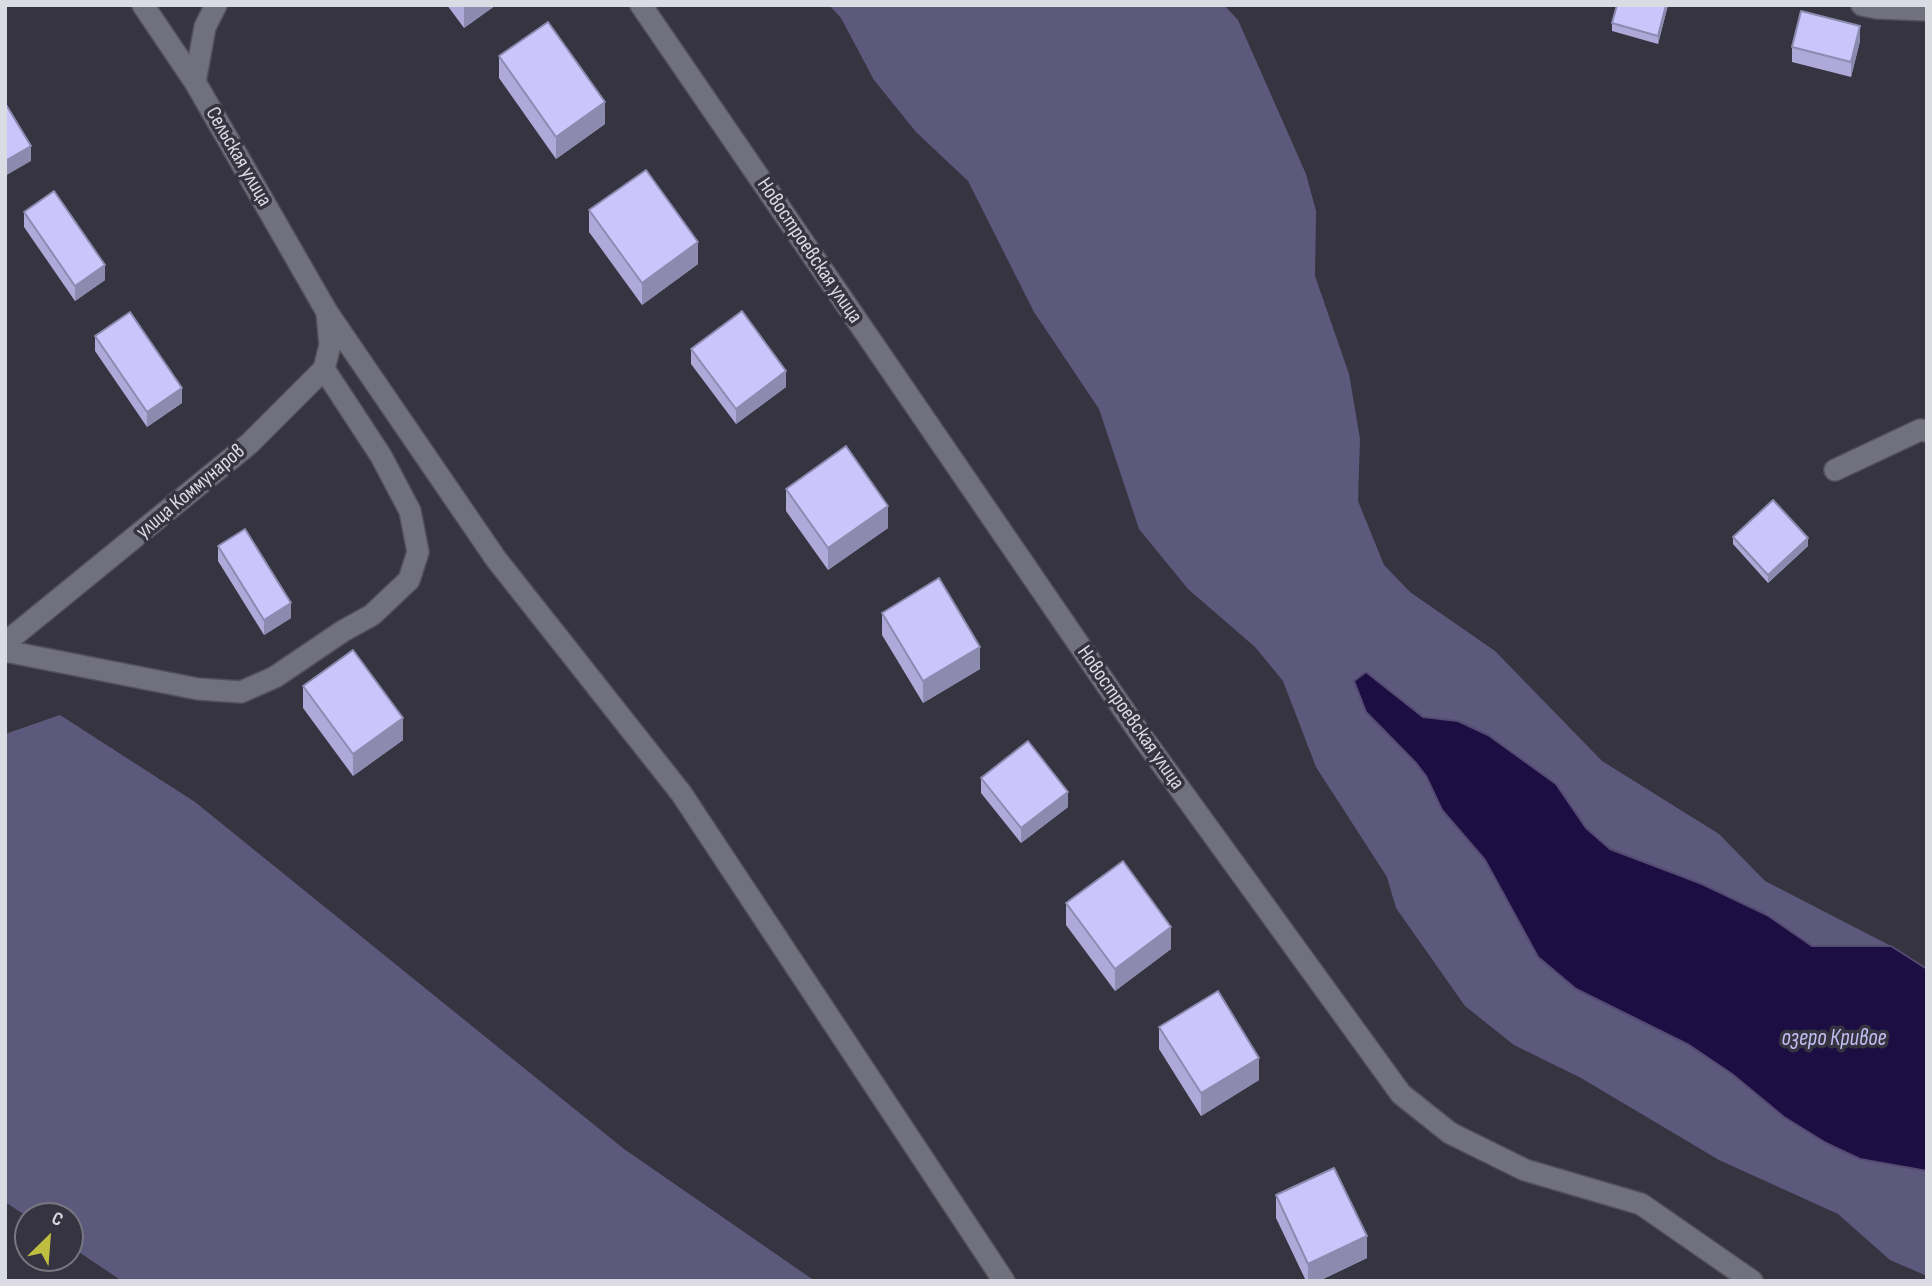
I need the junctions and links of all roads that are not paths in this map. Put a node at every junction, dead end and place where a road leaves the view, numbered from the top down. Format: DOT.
graph roads {
  1 [pos="143,5"];
  2 [pos="216,5"];
  3 [pos="641,5"];
  4 [pos="1863,5"];
  5 [pos="1927,10"];
  6 [pos="195,82"];
  7 [pos="327,312"];
  8 [pos="324,369"];
  9 [pos="1927,431"];
  10 [pos="1835,470"];
  11 [pos="5,643"];
  12 [pos="5,650"];
  13 [pos="1004,1281"];
  14 [pos="1752,1281"];
  1 -- 6 [label="street, Сельская улица"];
  2 -- 6 [label="street"];
  3 -- 14 [label="street, Новостроевская улица"];
  4 -- 5 [label="street"];
  6 -- 7 [label="street, Сельская улица"];
  7 -- 8 [label="street"];
  7 -- 13 [label="street, Сельская улица"];
  8 -- 11 [label="street, улица Коммунаров"];
  8 -- 12 [label="street"];
  9 -- 10 [label="street"];
}
